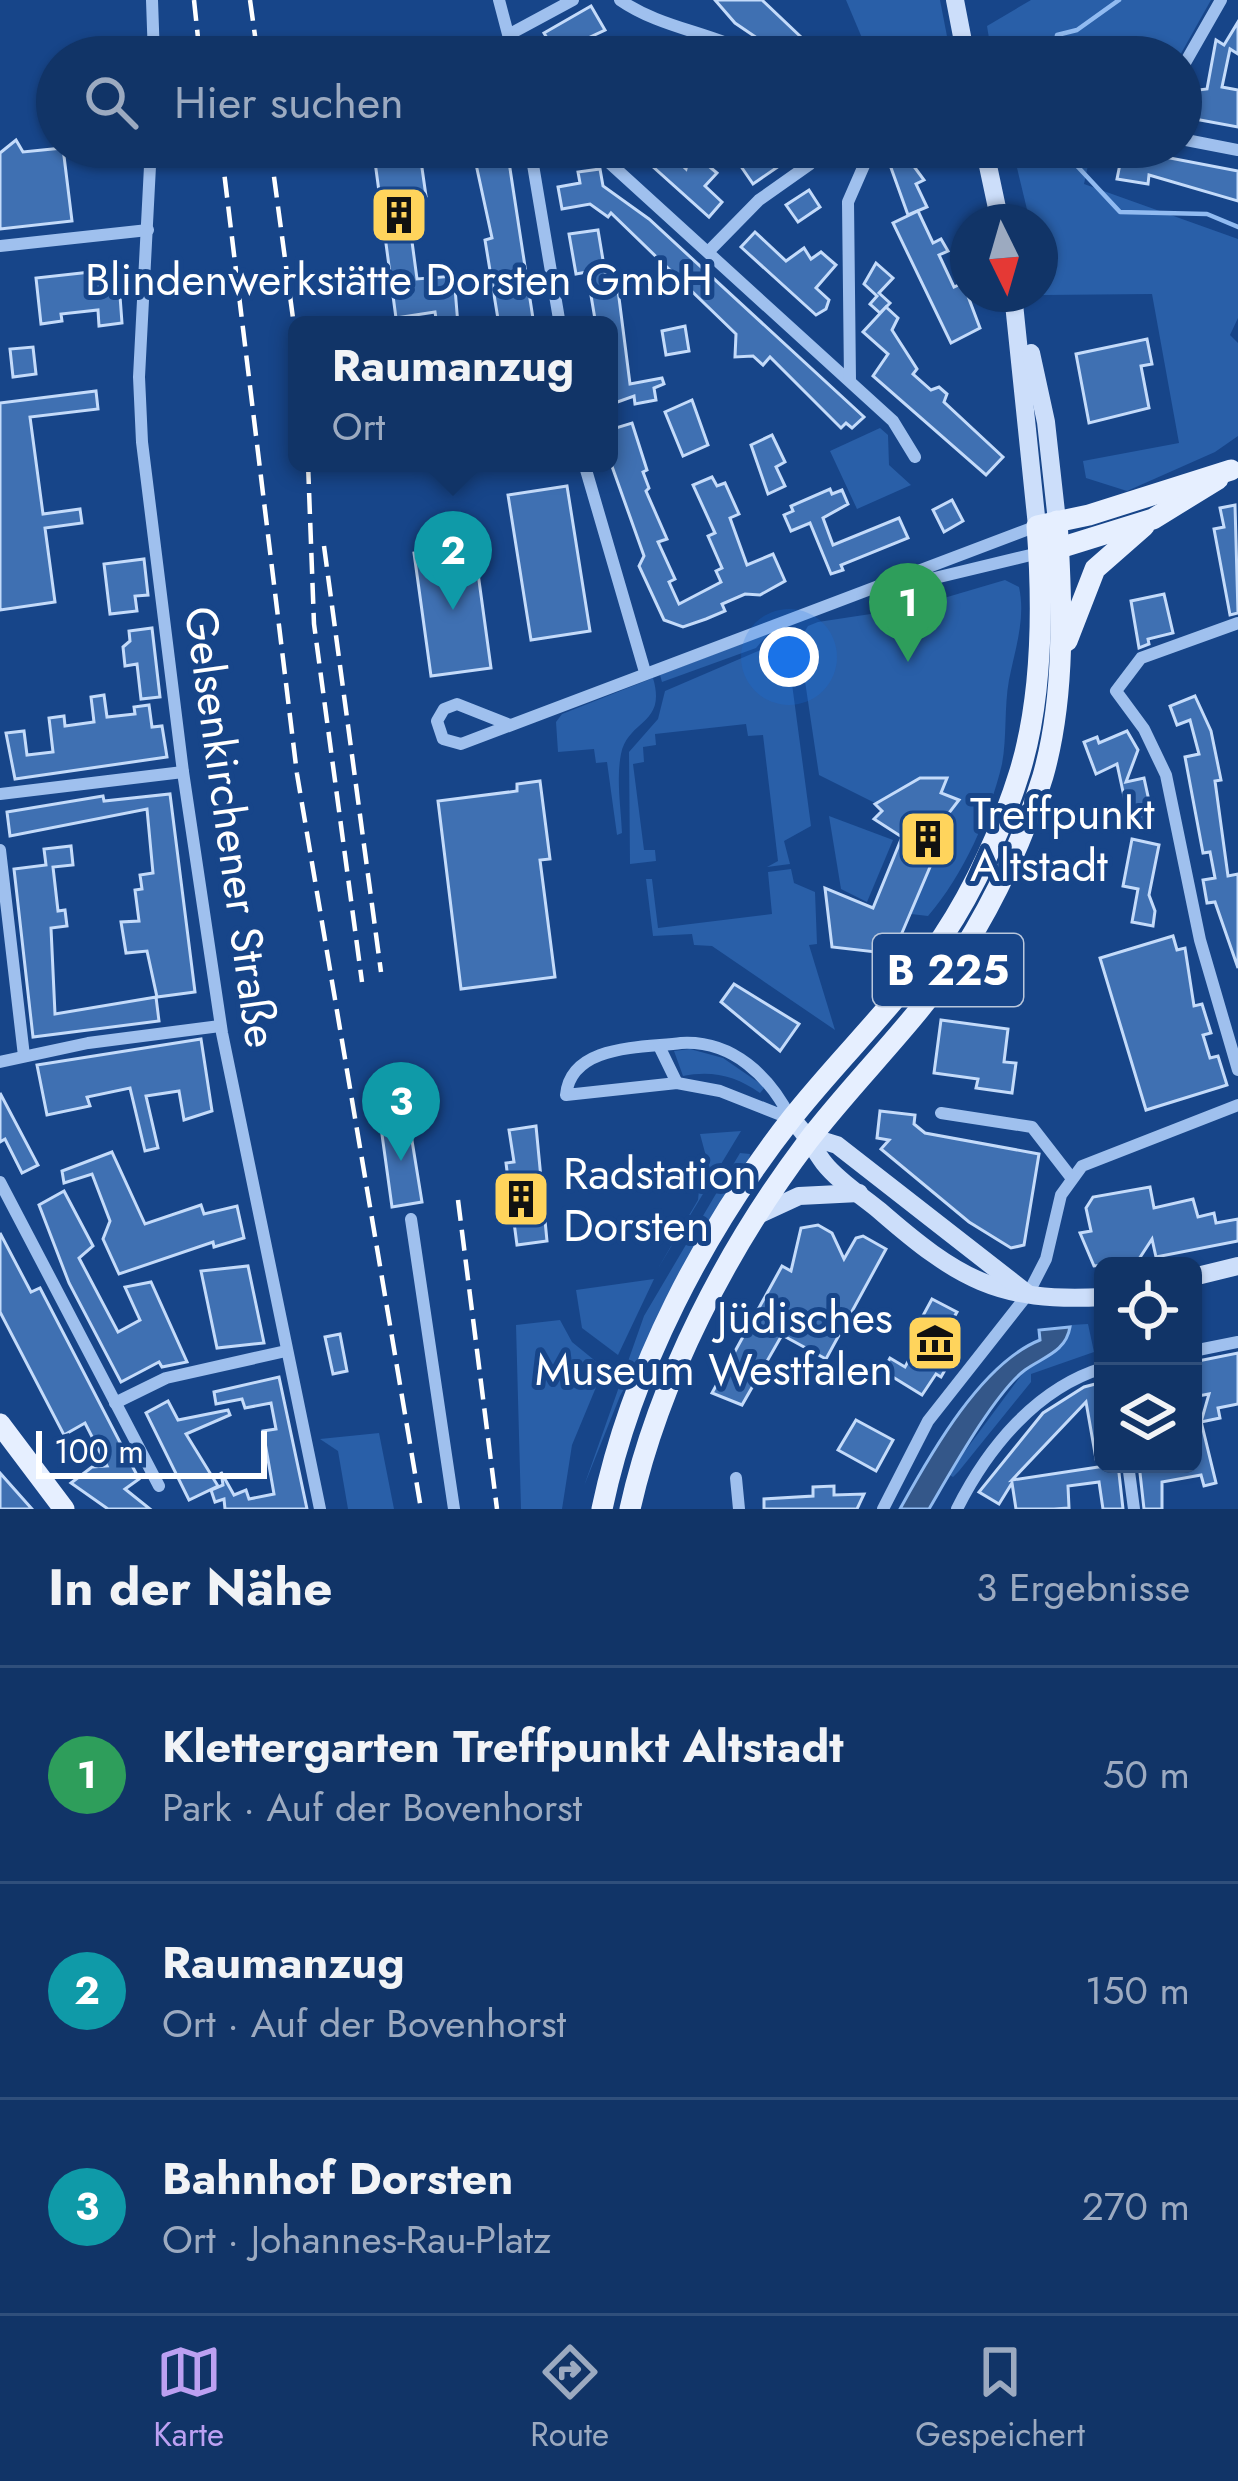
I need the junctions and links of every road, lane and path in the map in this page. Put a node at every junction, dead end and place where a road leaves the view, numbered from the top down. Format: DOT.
graph roads {
  1 [pos="152,0"];
  2 [pos="499,0"];
  3 [pos="573,0"];
  4 [pos="620,0"];
  5 [pos="956,0"];
  6 [pos="1221,0"];
  7 [pos="510,34"];
  8 [pos="153,36"];
  9 [pos="705,36"];
  10 [pos="963,36"];
  11 [pos="1200,36"];
  12 [pos="1202,143"];
  13 [pos="1238,150"];
  14 [pos="150,168"];
  15 [pos="534,168"];
  16 [pos="616,168"];
  17 [pos="804,168"];
  18 [pos="863,168"];
  19 [pos="988,168"];
  20 [pos="996,204"];
  21 [pos="148,230"];
  22 [pos="0,246"];
  23 [pos="709,251"];
  24 [pos="1018,312"];
  25 [pos="558,316"];
  26 [pos="850,380"];
  27 [pos="915,457"];
  28 [pos="1234,467"];
  29 [pos="587,472"];
  30 [pos="1153,519"];
  31 [pos="1047,524"];
  32 [pos="1049,551"];
  33 [pos="866,593"];
  34 [pos="1238,623"];
  35 [pos="1058,670"];
  36 [pos="645,672"];
  37 [pos="510,725"];
  38 [pos="183,772"];
  39 [pos="0,794"];
  40 [pos="0,850"];
  41 [pos="220,1026"];
  42 [pos="659,1046"];
  43 [pos="24,1056"];
  44 [pos="0,1062"];
  45 [pos="1238,1070"];
  46 [pos="677,1083"];
  47 [pos="1238,1105"];
  48 [pos="941,1114"];
  49 [pos="791,1119"];
  50 [pos="811,1137"];
  51 [pos="1070,1176"];
  52 [pos="0,1182"];
  53 [pos="859,1193"];
  54 [pos="760,1214"];
  55 [pos="411,1219"];
  56 [pos="1238,1266"];
  57 [pos="1202,1275"];
  58 [pos="1028,1294"];
  59 [pos="1094,1298"];
  60 [pos="1238,1342"];
  61 [pos="1202,1349"];
  62 [pos="286,1351"];
  63 [pos="1094,1372"];
  64 [pos="116,1402"];
  65 [pos="0,1424"];
  66 [pos="1129,1473"];
  67 [pos="736,1478"];
  68 [pos="159,1486"];
  69 [pos="64,1509"];
  70 [pos="320,1509"];
  71 [pos="454,1509"];
  72 [pos="602,1509"];
  73 [pos="630,1509"];
  74 [pos="739,1509"];
  75 [pos="883,1509"];
  76 [pos="957,1509"];
  77 [pos="1134,1509"];
  1 -- 8 [label="street"];
  2 -- 7 [label="street"];
  3 -- 7 [label="street"];
  4 -- 9 [label="street"];
  5 -- 10 [label="main road"];
  6 -- 11 [label="street"];
  12 -- 13 [label="street"];
  14 -- 21 [label="street, Gelsenkirchener Straße"];
  15 -- 25 [label="street"];
  16 -- 23 [label="street"];
  17 -- 23 [label="street"];
  18 -- 26 [label="street"];
  19 -- 20 [label="main road"];
  21 -- 22 [label="street"];
  21 -- 38 [label="street, Gelsenkirchener Straße"];
  23 -- 26 [label="street"];
  24 -- 31 [label="main road"];
  26 -- 27 [label="street"];
  28 -- 30 [label="main road, B 225"];
  28 -- 31 [label="main road, B 225"];
  29 -- 36 [label="street"];
  30 -- 32 [label="main road"];
  30 -- 35 [label="main road, B 225"];
  31 -- 32 [label="main road"];
  31 -- 33 [label="street"];
  32 -- 33 [label="street"];
  32 -- 35 [label="main road"];
  32 -- 49 [label="main road, B 225"];
  33 -- 36 [label="street"];
  34 -- 45 [label="street"];
  35 -- 50 [label="main road, B 225"];
  36 -- 37 [label="street"];
  37 -- 37 [label="street"];
  38 -- 39 [label="street"];
  38 -- 41 [label="street, Gelsenkirchener Straße"];
  40 -- 43 [label="street"];
  41 -- 43 [label="street"];
  41 -- 62 [label="street, Gelsenkirchener Straße"];
  42 -- 46 [label="street"];
  42 -- 46 [label="street"];
  42 -- 49 [label="street"];
  43 -- 44 [label="street"];
  46 -- 49 [label="street"];
  47 -- 51 [label="street"];
  48 -- 51 [label="street"];
  49 -- 50 [label="main road"];
  49 -- 72 [label="main road, B 225"];
  50 -- 53 [label="main road"];
  50 -- 54 [label="main road, B 225"];
  50 -- 58 [label="main road"];
  51 -- 58 [label="street"];
  52 -- 64 [label="street"];
  53 -- 54 [label="main road"];
  53 -- 58 [label="main road"];
  54 -- 73 [label="main road, B 225"];
  55 -- 71 [label="street"];
  56 -- 57 [label="main road"];
  58 -- 59 [label="main road"];
  58 -- 75 [label="street"];
  60 -- 61 [label="street"];
  62 -- 64 [label="street"];
  62 -- 70 [label="street, Gelsenkirchener Straße"];
  63 -- 76 [label="street"];
  64 -- 68 [label="street"];
  65 -- 69 [label="main road"];
  66 -- 77 [label="street"];
  67 -- 74 [label="street"];
}
